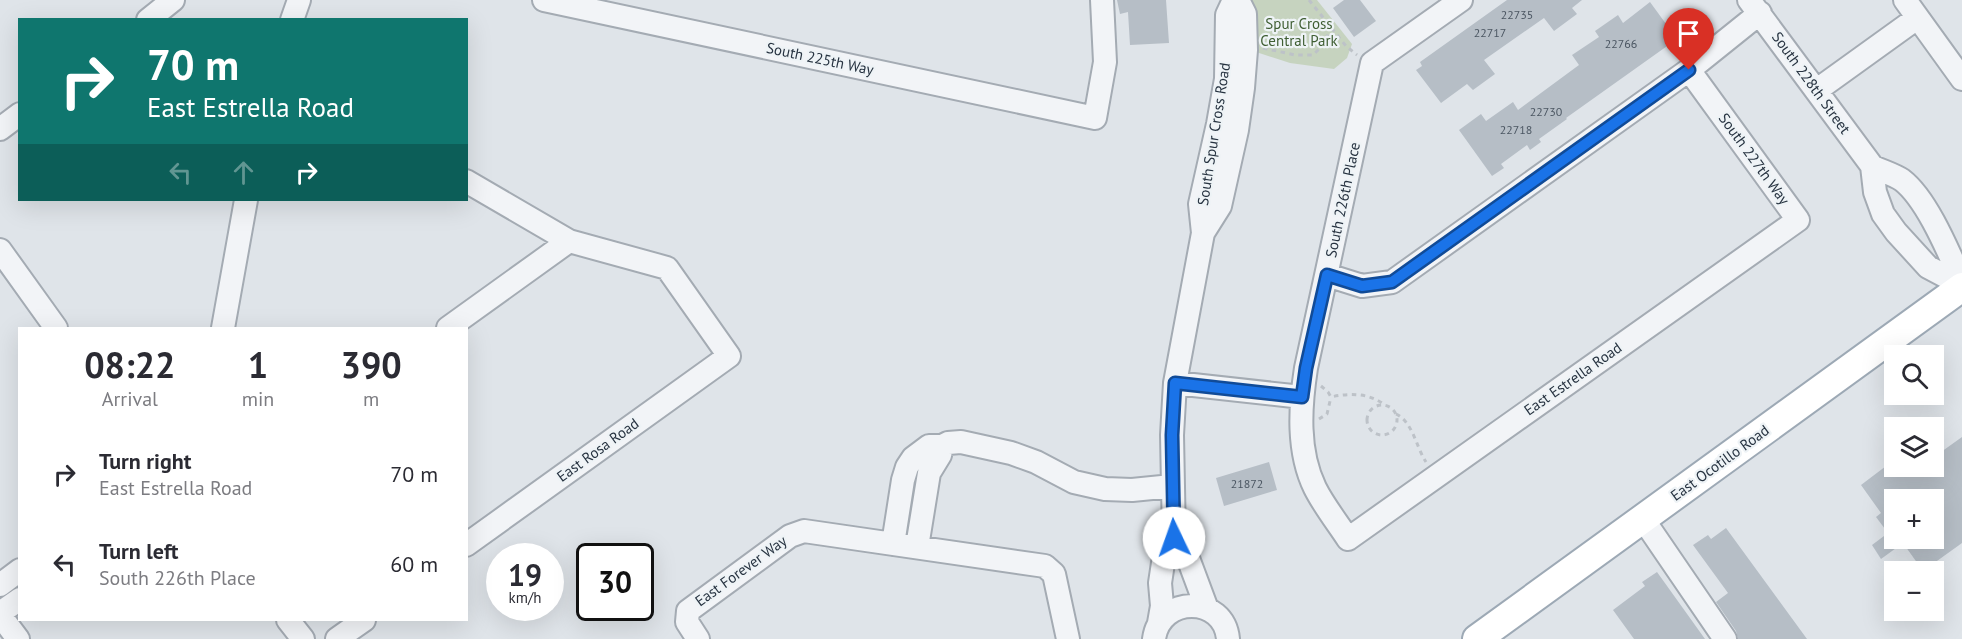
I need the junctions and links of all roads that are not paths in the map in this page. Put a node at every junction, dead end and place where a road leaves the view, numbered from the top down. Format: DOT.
graph roads {
  1 [pos="173,0"];
  2 [pos="299,0"];
  3 [pos="544,0"];
  4 [pos="1102,0"];
  5 [pos="1236,0"];
  6 [pos="1461,0"];
  7 [pos="1754,7"];
  8 [pos="1911,9"];
  9 [pos="150,18"];
  10 [pos="293,18"];
  11 [pos="1689,70"];
  12 [pos="1962,79"];
  13 [pos="1817,90"];
  14 [pos="18,116"];
  15 [pos="0,129"];
  16 [pos="1872,166"];
  17 [pos="468,182"];
  18 [pos="246,201"];
  19 [pos="1798,220"];
  20 [pos="1203,233"];
  21 [pos="569,242"];
  22 [pos="0,250"];
  23 [pos="1327,275"];
  24 [pos="1962,285"];
  25 [pos="55,327"];
  26 [pos="223,327"];
  27 [pos="449,327"];
  28 [pos="1175,383"];
  29 [pos="1303,389"];
  30 [pos="942,446"];
  31 [pos="1172,486"];
  32 [pos="1643,519"];
  33 [pos="1174,538"];
  34 [pos="1348,539"];
  35 [pos="468,544"];
  36 [pos="893,544"];
  37 [pos="917,547"];
  38 [pos="18,572"];
  39 [pos="0,585"];
  40 [pos="18,600"];
  41 [pos="1207,609"];
  42 [pos="0,614"];
  43 [pos="289,621"];
  44 [pos="363,621"];
  45 [pos="1157,631"];
  46 [pos="18,639"];
  47 [pos="303,639"];
  48 [pos="337,639"];
  49 [pos="698,639"];
  50 [pos="1068,639"];
  51 [pos="1228,639"];
  52 [pos="1477,639"];
  53 [pos="1725,639"];
  1 -- 9 [label="street"];
  2 -- 10 [label="street"];
  3 -- 4 [label="street, South 225th Way"];
  5 -- 20 [label="street, South Spur Cross Road"];
  5 -- 20 [label="street, South Spur Cross Road"];
  6 -- 23 [label="street, South 226th Place"];
  7 -- 11 [label="street"];
  7 -- 13 [label="street, South 228th Street"];
  8 -- 12 [label="street"];
  8 -- 13 [label="street"];
  11 -- 19 [label="street, South 227th Way"];
  11 -- 23 [label="street"];
  13 -- 16 [label="street, South 228th Street"];
  14 -- 15 [label="street"];
  16 -- 24 [label="street, South 228th Street"];
  16 -- 24 [label="street, South 228th Street"];
  17 -- 21 [label="street"];
  18 -- 26 [label="street"];
  19 -- 34 [label="street, East Estrella Road"];
  20 -- 28 [label="street, South Spur Cross Road"];
  21 -- 27 [label="street"];
  21 -- 35 [label="street, East Rosa Road"];
  22 -- 25 [label="street"];
  23 -- 29 [label="street, South 226th Place"];
  24 -- 32 [label="main road, East Ocotillo Road"];
  28 -- 29 [label="street"];
  28 -- 31 [label="street, South Spur Cross Road"];
  29 -- 34 [label="street, South 226th Place"];
  30 -- 31 [label="street"];
  30 -- 36 [label="street"];
  30 -- 37 [label="street"];
  31 -- 33 [label="street, South Spur Cross Road"];
  32 -- 52 [label="main road, East Ocotillo Road"];
  32 -- 53 [label="street"];
  33 -- 41 [label="street"];
  33 -- 45 [label="street, South Spur Cross Road"];
  36 -- 37 [label="street, East Forever Way"];
  36 -- 49 [label="street, East Forever Way"];
  37 -- 50 [label="street, East Forever Way"];
  38 -- 39 [label="street"];
  40 -- 42 [label="street"];
  41 -- 45 [label="street, South Spur Cross Road"];
  41 -- 51 [label="street"];
  42 -- 46 [label="street"];
  43 -- 47 [label="street"];
  44 -- 48 [label="street"];
}
